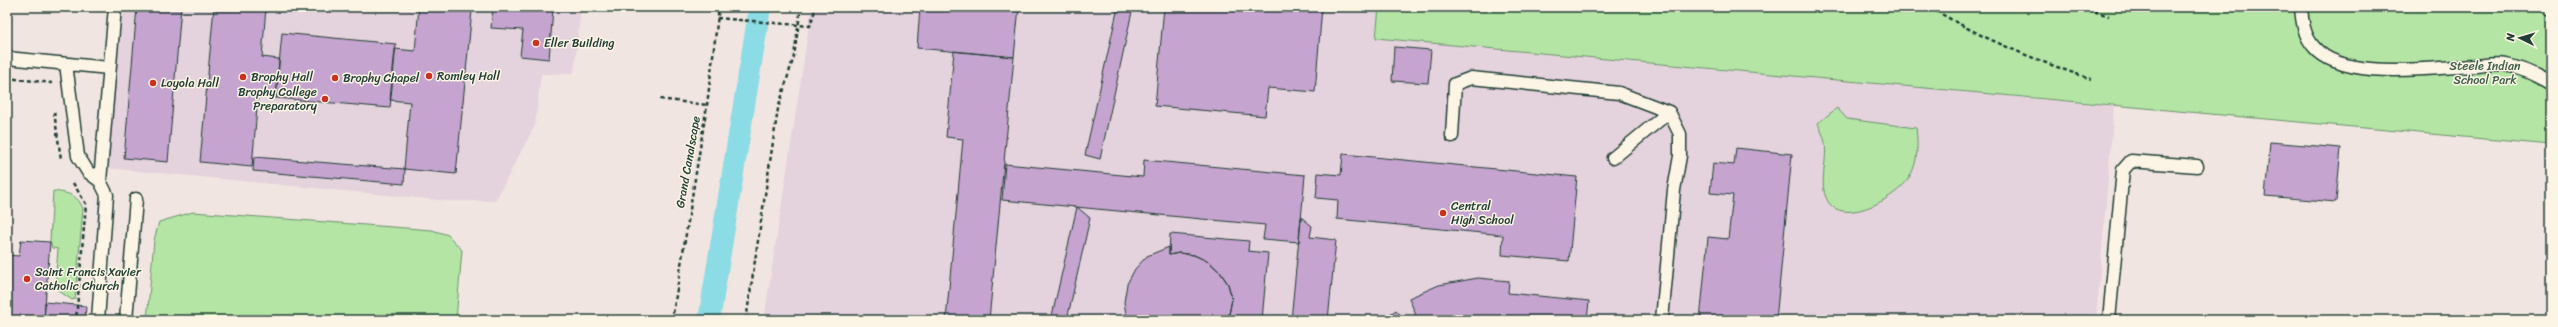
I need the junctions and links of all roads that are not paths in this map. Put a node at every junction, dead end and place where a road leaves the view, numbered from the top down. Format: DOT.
graph roads {
  1 [pos="115,7"];
  2 [pos="2302,7"];
  3 [pos="2547,7"];
  4 [pos="2551,9"];
  5 [pos="7,58"];
  6 [pos="66,64"];
  7 [pos="109,68"];
  8 [pos="2551,84"];
  9 [pos="1669,112"];
  10 [pos="1452,136"];
  11 [pos="1612,158"];
  12 [pos="2197,166"];
  13 [pos="100,181"];
  14 [pos="136,199"];
  15 [pos="98,320"];
  16 [pos="126,320"];
  17 [pos="1662,320"];
  18 [pos="2109,320"];
  1 -- 7 [label="lane"];
  2 -- 8 [label="lane"];
  3 -- 4 [label="lane"];
  5 -- 6 [label="lane"];
  6 -- 7 [label="lane"];
  6 -- 13 [label="lane"];
  7 -- 13 [label="lane"];
  9 -- 10 [label="lane"];
  9 -- 11 [label="lane"];
  9 -- 17 [label="lane"];
  12 -- 18 [label="lane"];
  13 -- 15 [label="lane"];
  14 -- 16 [label="lane"];
}
